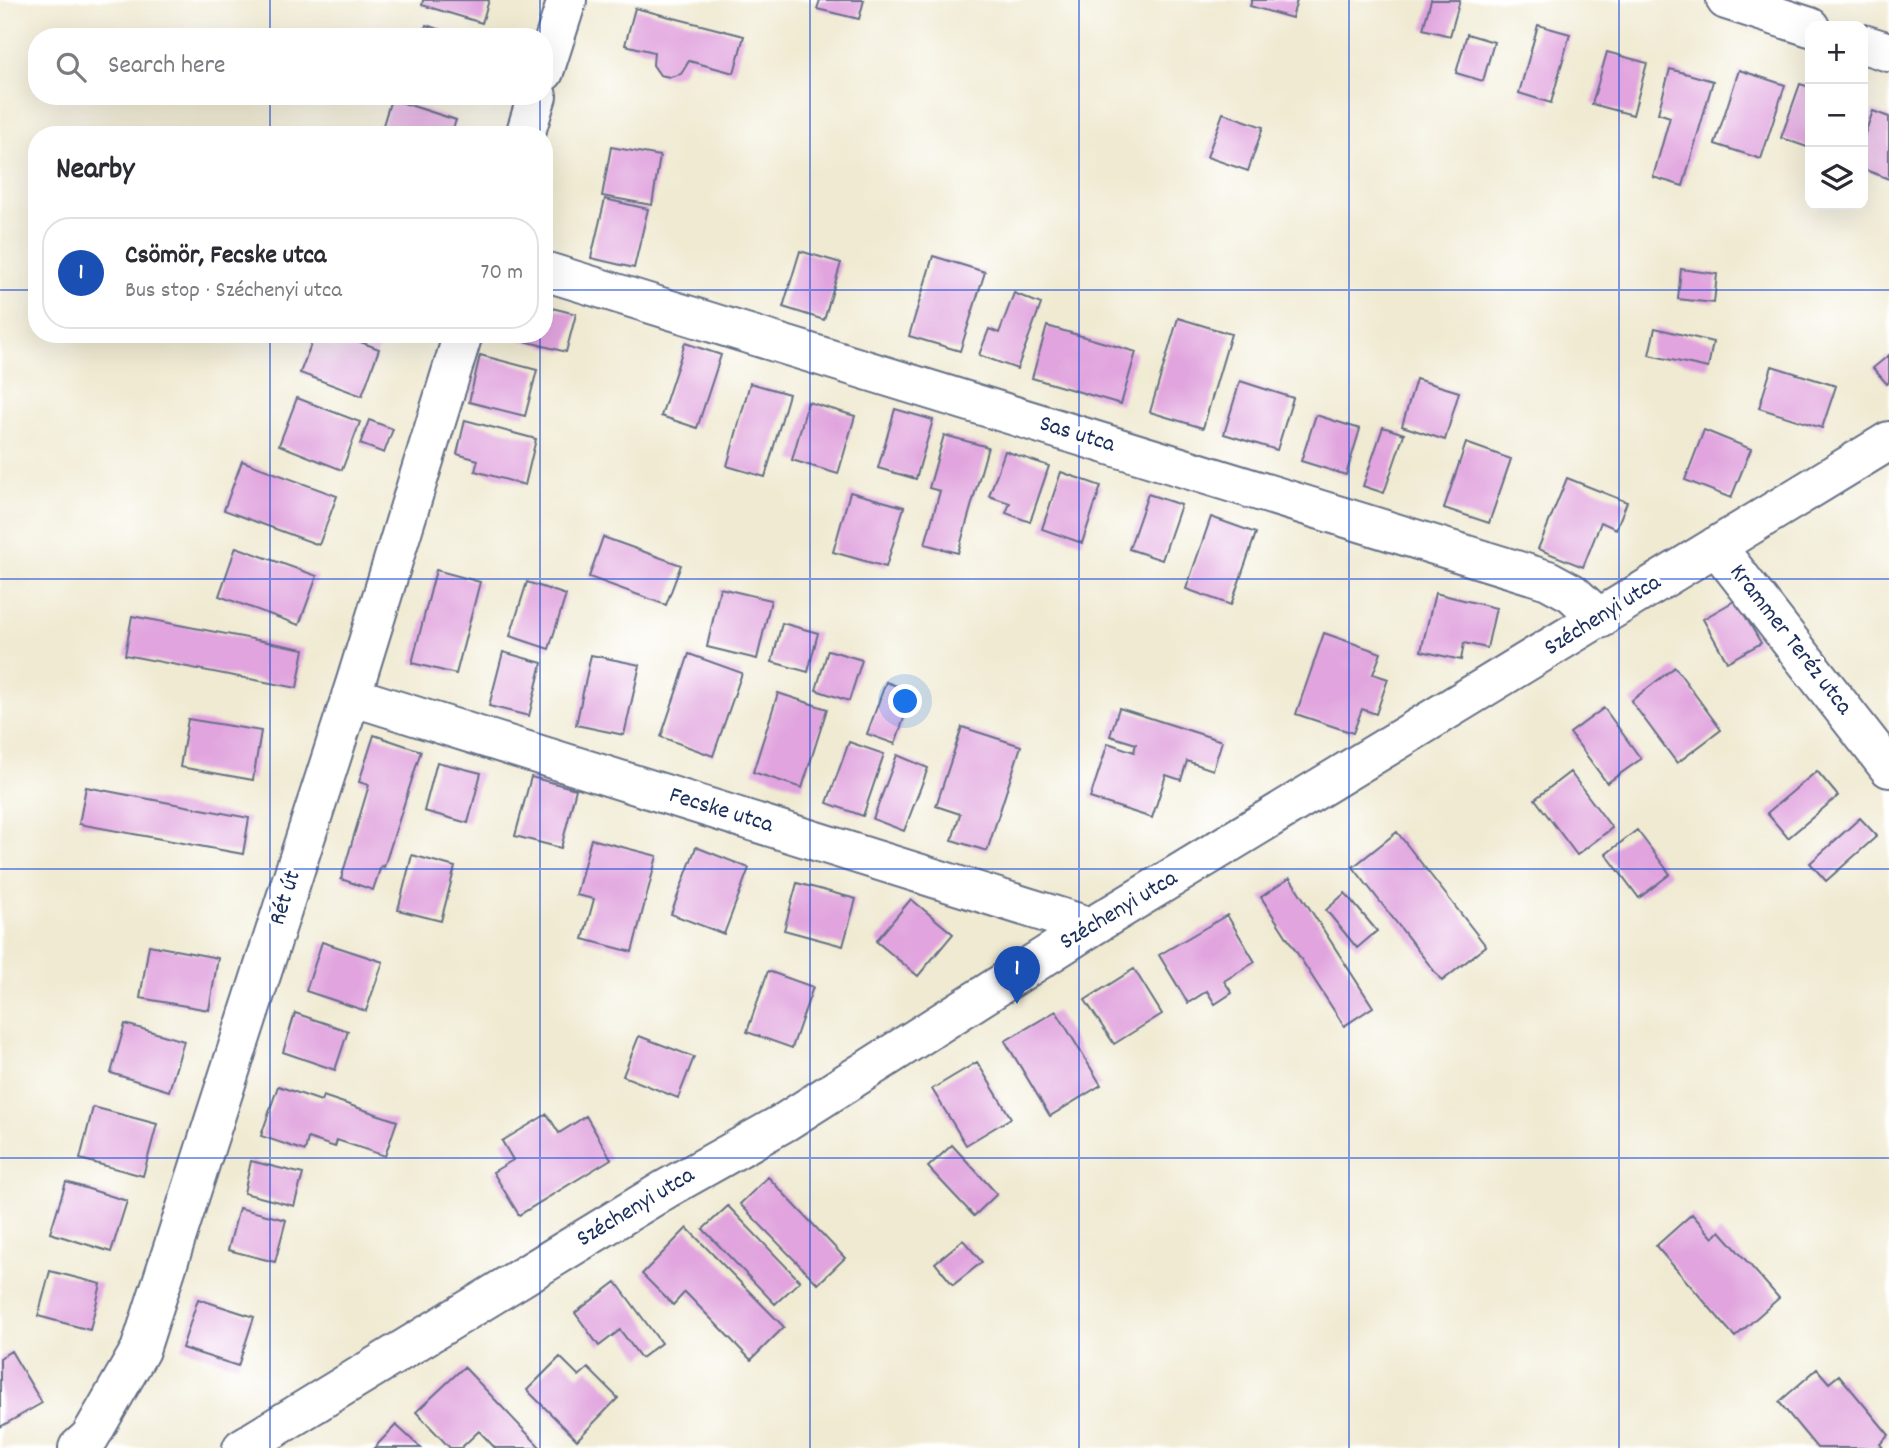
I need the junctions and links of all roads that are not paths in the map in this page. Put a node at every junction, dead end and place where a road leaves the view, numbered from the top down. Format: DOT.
graph roads {
  1 [pos="567,0"];
  2 [pos="1734,1"];
  3 [pos="1805,25"];
  4 [pos="553,44"];
  5 [pos="1868,46"];
  6 [pos="1889,52"];
  7 [pos="534,105"];
  8 [pos="528,126"];
  9 [pos="553,274"];
  10 [pos="460,343"];
  11 [pos="1889,440"];
  12 [pos="1716,546"];
  13 [pos="1600,619"];
  14 [pos="351,696"];
  15 [pos="1889,768"];
  16 [pos="1091,927"];
  17 [pos="78,1448"];
  18 [pos="242,1448"];
  1 -- 4 [label="street"];
  2 -- 3 [label="street"];
  5 -- 6 [label="street"];
  7 -- 8 [label="street"];
  9 -- 13 [label="street, Sas utca"];
  10 -- 14 [label="street, Rét út"];
  11 -- 12 [label="street, Széchenyi utca"];
  12 -- 13 [label="street, Széchenyi utca"];
  12 -- 15 [label="street, Krammer Teréz utca"];
  13 -- 16 [label="street, Széchenyi utca"];
  14 -- 16 [label="street, Fecske utca"];
  14 -- 17 [label="street, Rét út"];
  16 -- 18 [label="street, Széchenyi utca"];
}
